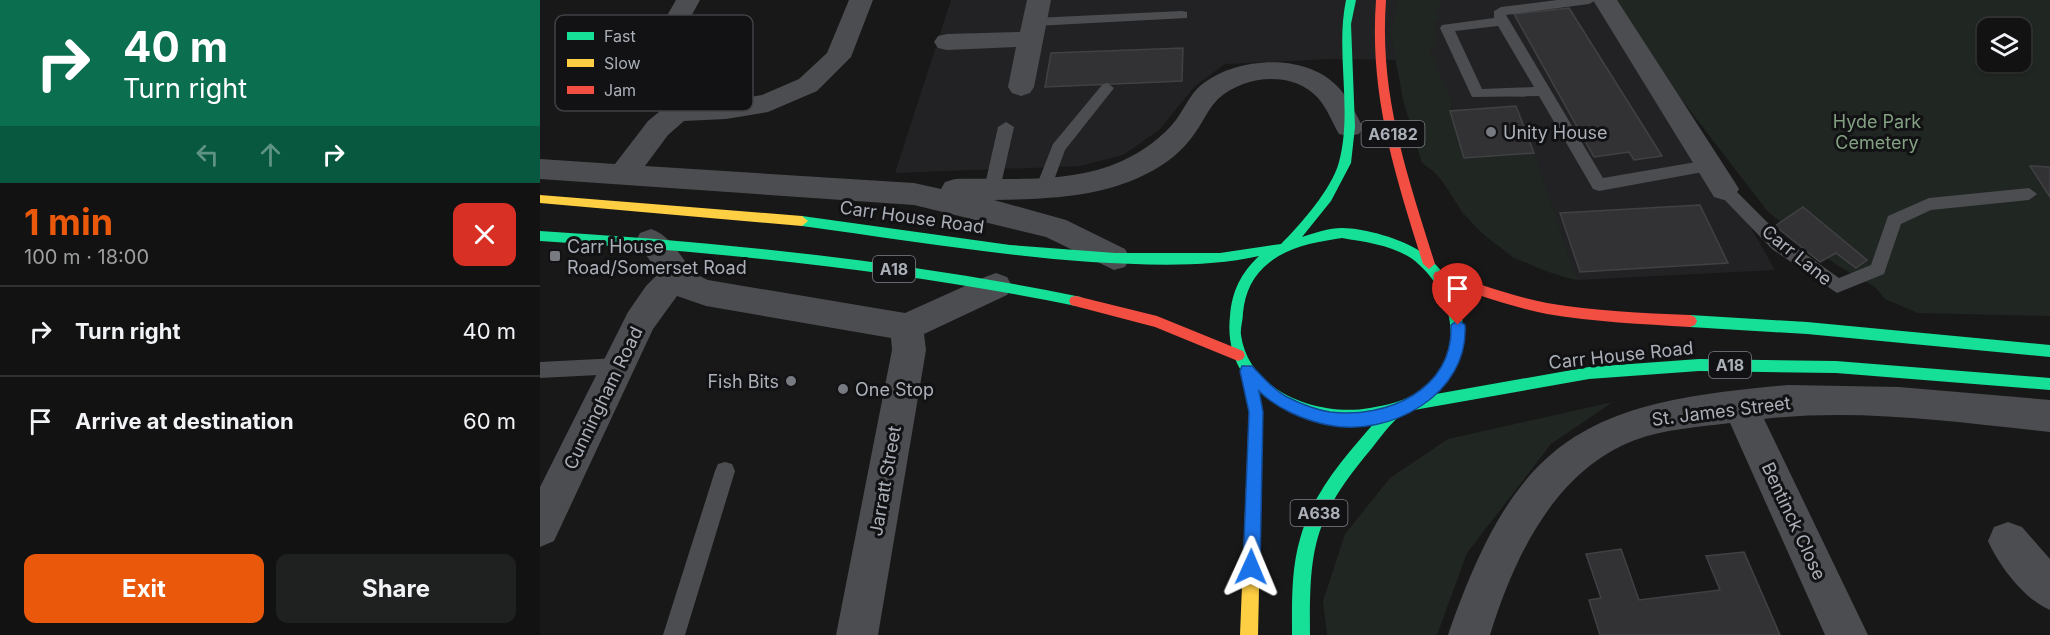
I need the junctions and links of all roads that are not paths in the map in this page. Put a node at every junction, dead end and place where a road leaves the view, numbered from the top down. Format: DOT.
graph roads {
  1 [pos="688,0"];
  2 [pos="861,0"];
  3 [pos="1351,0"];
  4 [pos="1381,0"];
  5 [pos="1589,0"];
  6 [pos="1605,0"];
  7 [pos="1509,5"];
  8 [pos="680,15"];
  9 [pos="1182,15"];
  10 [pos="1035,20"];
  11 [pos="1502,21"];
  12 [pos="947,42"];
  13 [pos="1021,87"];
  14 [pos="1107,88"];
  15 [pos="1542,91"];
  16 [pos="753,106"];
  17 [pos="702,111"];
  18 [pos="677,112"];
  19 [pos="1006,127"];
  20 [pos="1349,127"];
  21 [pos="1708,166"];
  22 [pos="540,169"];
  23 [pos="623,174"];
  24 [pos="1077,183"];
  25 [pos="1044,187"];
  26 [pos="992,189"];
  27 [pos="1724,189"];
  28 [pos="914,194"];
  29 [pos="2029,194"];
  30 [pos="540,199"];
  31 [pos="1049,226"];
  32 [pos="540,236"];
  33 [pos="651,241"];
  34 [pos="1283,246"];
  35 [pos="1114,258"];
  36 [pos="1429,264"];
  37 [pos="677,275"];
  38 [pos="1440,276"];
  39 [pos="996,286"];
  40 [pos="907,327"];
  41 [pos="2050,351"];
  42 [pos="1238,355"];
  43 [pos="618,366"];
  44 [pos="540,370"];
  45 [pos="1247,371"];
  46 [pos="2050,384"];
  47 [pos="1413,404"];
  48 [pos="1740,406"];
  49 [pos="1392,413"];
  50 [pos="2050,416"];
  51 [pos="725,471"];
  52 [pos="540,528"];
  53 [pos="2008,541"];
  54 [pos="2050,590"];
  55 [pos="674,635"];
  56 [pos="857,635"];
  57 [pos="1249,635"];
  58 [pos="1301,635"];
  59 [pos="1469,635"];
  60 [pos="1847,635"];
  1 -- 8 [label="street"];
  2 -- 16 [label="street"];
  3 -- 20 [label="highway, A6182"];
  4 -- 36 [label="highway, A6182"];
  5 -- 7 [label="lane"];
  6 -- 21 [label="street, Carr Lane"];
  7 -- 11 [label="lane"];
  9 -- 10 [label="lane"];
  10 -- 12 [label="street"];
  10 -- 13 [label="street"];
  11 -- 15 [label="lane"];
  11 -- 15 [label="lane"];
  14 -- 25 [label="lane"];
  15 -- 21 [label="lane"];
  17 -- 18 [label="street"];
  18 -- 23 [label="street"];
  19 -- 26 [label="lane"];
  20 -- 24 [label="street"];
  20 -- 34 [label="highway, A6182"];
  21 -- 27 [label="street, Carr Lane"];
  22 -- 23 [label="street"];
  23 -- 28 [label="street"];
  24 -- 25 [label="street"];
  24 -- 31 [label="street"];
  25 -- 26 [label="street"];
  26 -- 28 [label="street"];
  27 -- 29 [label="lane, Carr Lane"];
  28 -- 31 [label="street"];
  30 -- 35 [label="highway, Carr House Road / A18"];
  31 -- 35 [label="street"];
  32 -- 33 [label="highway, A18"];
  33 -- 37 [label="street"];
  33 -- 39 [label="highway, A18"];
  34 -- 35 [label="highway, Carr House Road / A18"];
  34 -- 36 [label="highway"];
  34 -- 42 [label="highway"];
  36 -- 38 [label="highway"];
  37 -- 40 [label="street"];
  37 -- 43 [label="street, Cunningham Road"];
  38 -- 41 [label="highway, Carr House Road"];
  38 -- 47 [label="highway"];
  39 -- 40 [label="street"];
  39 -- 42 [label="highway, A18"];
  40 -- 56 [label="street, Jarratt Street"];
  42 -- 45 [label="highway"];
  43 -- 44 [label="lane"];
  43 -- 52 [label="street, Cunningham Road"];
  45 -- 49 [label="highway"];
  45 -- 57 [label="highway"];
  46 -- 47 [label="highway, Carr House Road / A18"];
  47 -- 49 [label="highway"];
  48 -- 50 [label="street, St. James Street"];
  48 -- 59 [label="street, St. James Street"];
  48 -- 60 [label="street, Bentinck Close"];
  49 -- 58 [label="highway, A638"];
  51 -- 55 [label="lane"];
  53 -- 54 [label="street"];
}
